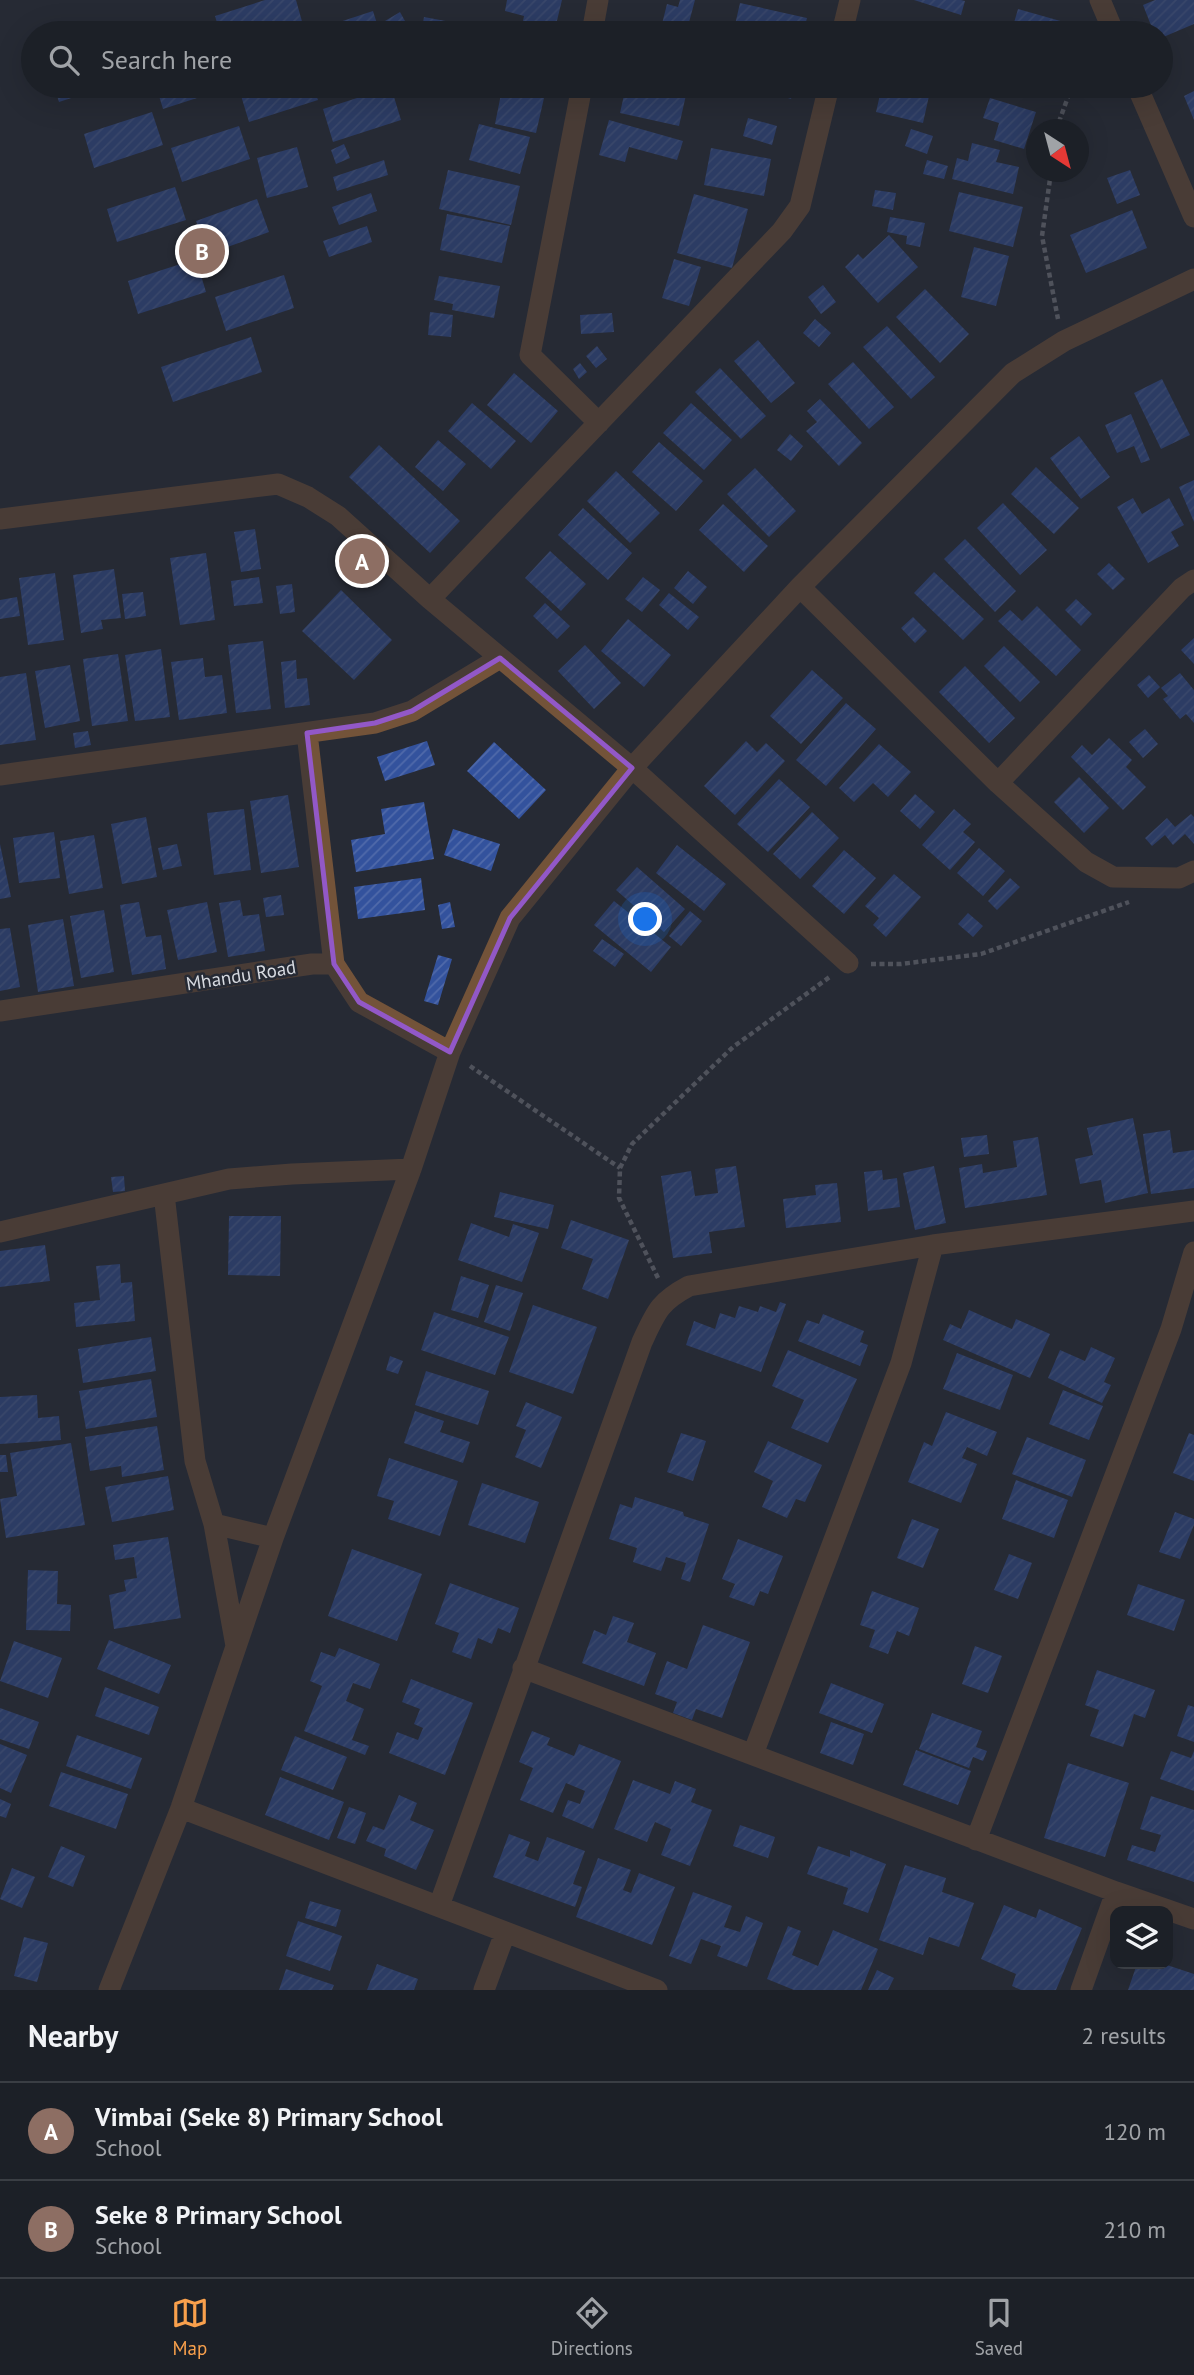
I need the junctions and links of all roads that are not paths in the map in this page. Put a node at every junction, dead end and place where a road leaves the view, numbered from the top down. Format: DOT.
graph roads {
  1 [pos="598,0"];
  2 [pos="850,0"];
  3 [pos="1100,0"];
  4 [pos="594,21"];
  5 [pos="845,21"];
  6 [pos="1110,21"];
  7 [pos="580,98"];
  8 [pos="826,98"];
  9 [pos="1142,98"];
  10 [pos="1194,217"];
  11 [pos="1194,279"];
  12 [pos="599,423"];
  13 [pos="0,519"];
  14 [pos="1194,580"];
  15 [pos="800,587"];
  16 [pos="430,599"];
  17 [pos="500,658"];
  18 [pos="307,733"];
  19 [pos="632,768"];
  20 [pos="0,775"];
  21 [pos="998,783"];
  22 [pos="1194,871"];
  23 [pos="334,964"];
  24 [pos="848,964"];
  25 [pos="0,1011"];
  26 [pos="450,1052"];
  27 [pos="411,1169"];
  28 [pos="164,1194"];
  29 [pos="1194,1211"];
  30 [pos="0,1232"];
  31 [pos="933,1245"];
  32 [pos="1194,1252"];
  33 [pos="214,1524"];
  34 [pos="273,1538"];
  35 [pos="236,1647"];
  36 [pos="523,1668"];
  37 [pos="753,1754"];
  38 [pos="181,1808"];
  39 [pos="976,1840"];
  40 [pos="1116,1892"];
  41 [pos="439,1906"];
  42 [pos="1194,1919"];
  43 [pos="505,1933"];
  44 [pos="109,1990"];
  45 [pos="484,1990"];
  46 [pos="657,1990"];
  47 [pos="1081,1990"];
  1 -- 4 [label="street"];
  2 -- 5 [label="street"];
  3 -- 6 [label="street"];
  7 -- 12 [label="street"];
  8 -- 12 [label="street"];
  9 -- 10 [label="street"];
  11 -- 15 [label="street"];
  12 -- 16 [label="street"];
  13 -- 16 [label="street"];
  14 -- 21 [label="street"];
  15 -- 19 [label="street"];
  15 -- 21 [label="street"];
  16 -- 17 [label="street"];
  17 -- 18 [label="street"];
  17 -- 19 [label="street"];
  18 -- 20 [label="street"];
  18 -- 23 [label="street"];
  19 -- 24 [label="street"];
  19 -- 26 [label="street"];
  21 -- 22 [label="street"];
  23 -- 25 [label="street, Mhandu Road"];
  23 -- 26 [label="street"];
  26 -- 27 [label="street"];
  27 -- 28 [label="street"];
  27 -- 34 [label="street"];
  28 -- 30 [label="street"];
  28 -- 33 [label="street"];
  29 -- 31 [label="street"];
  31 -- 36 [label="street"];
  31 -- 37 [label="street"];
  32 -- 39 [label="street"];
  33 -- 34 [label="street"];
  33 -- 35 [label="street"];
  34 -- 35 [label="street"];
  35 -- 38 [label="street"];
  36 -- 37 [label="street"];
  36 -- 41 [label="street"];
  37 -- 39 [label="street"];
  38 -- 41 [label="street"];
  38 -- 44 [label="street"];
  39 -- 40 [label="street"];
  40 -- 42 [label="street"];
  40 -- 47 [label="street"];
  41 -- 43 [label="street"];
  43 -- 45 [label="street"];
  43 -- 46 [label="street"];
}
